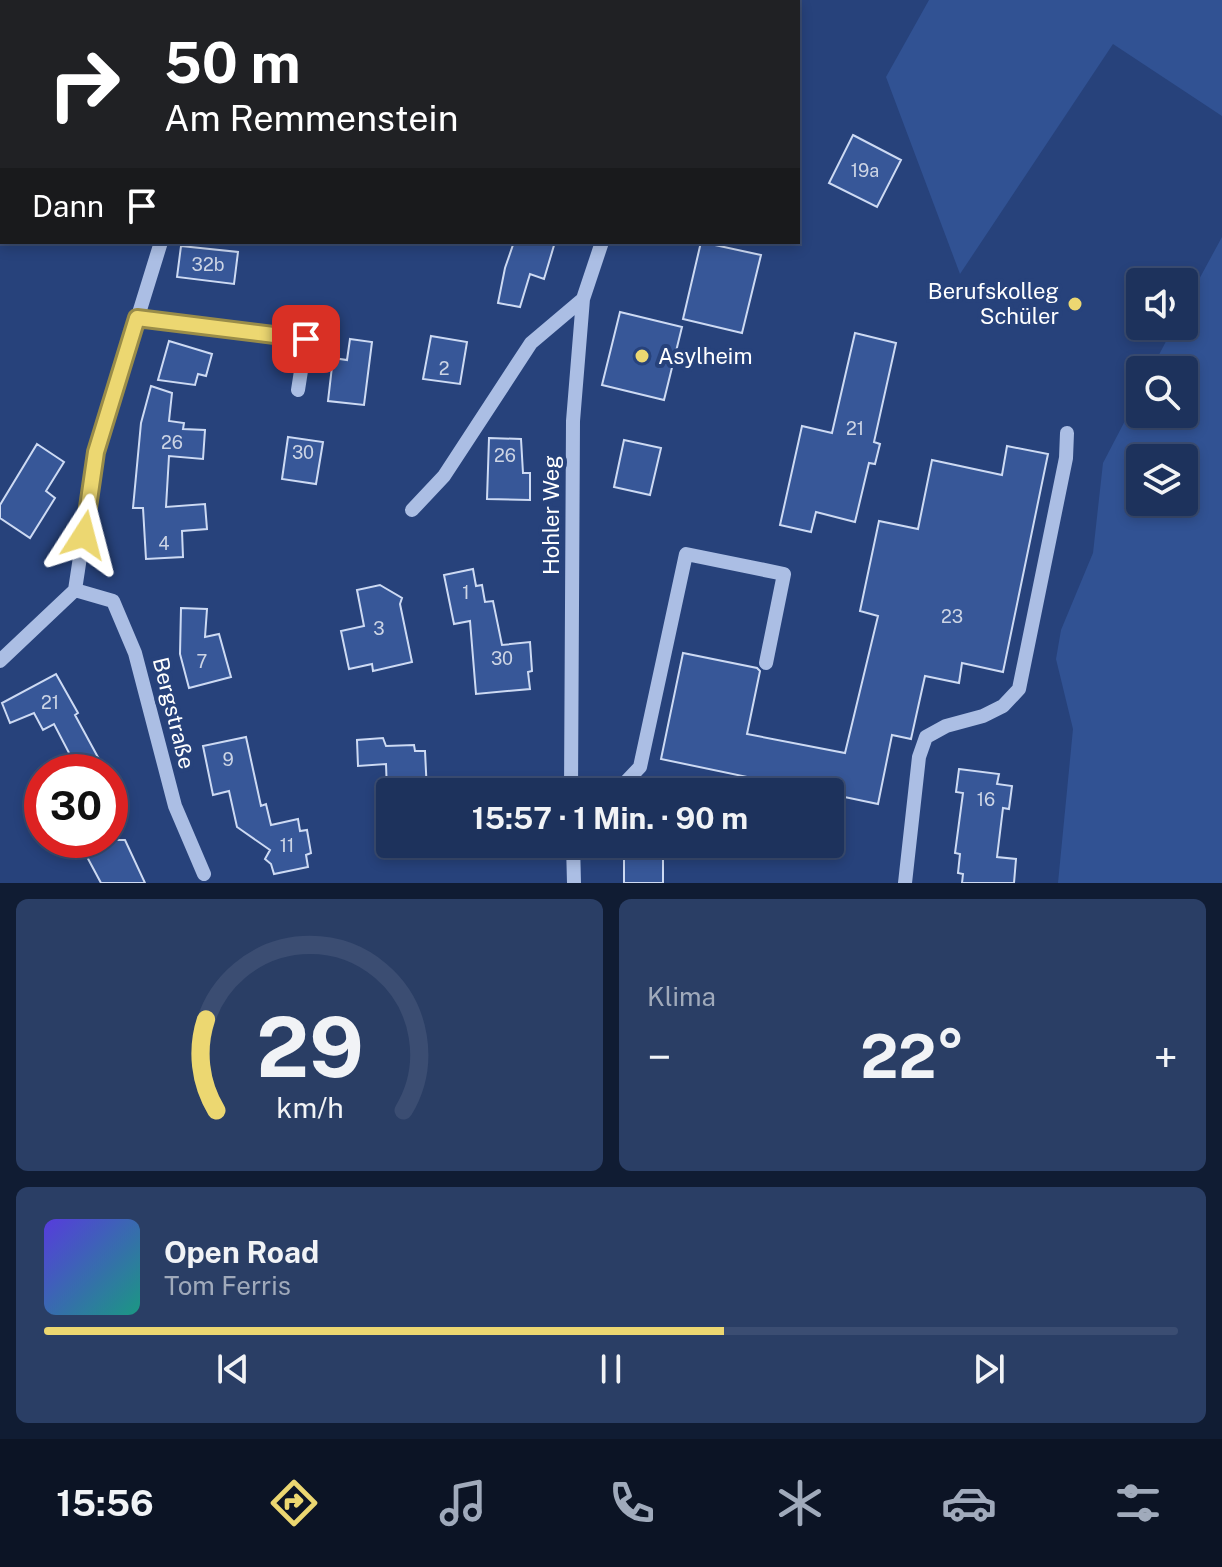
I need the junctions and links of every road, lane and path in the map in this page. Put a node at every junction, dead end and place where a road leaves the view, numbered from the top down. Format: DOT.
graph roads {
  1 [pos="160,244"];
  2 [pos="601,244"];
  3 [pos="583,299"];
  4 [pos="137,318"];
  5 [pos="298,390"];
  6 [pos="1067,433"];
  7 [pos="412,510"];
  8 [pos="75,590"];
  9 [pos="0,661"];
  10 [pos="766,663"];
  11 [pos="571,778"];
  12 [pos="630,778"];
  13 [pos="573,858"];
  14 [pos="204,874"];
  15 [pos="574,883"];
  16 [pos="905,883"];
  1 -- 4 [label="street"];
  2 -- 3 [label="street, Hohler Weg"];
  3 -- 7 [label="street"];
  3 -- 11 [label="street, Hohler Weg"];
  4 -- 5 [label="street"];
  4 -- 8 [label="street"];
  6 -- 16 [label="street"];
  8 -- 9 [label="street"];
  8 -- 14 [label="street, Bergstraße"];
  10 -- 12 [label="street"];
  13 -- 15 [label="street"];
}
